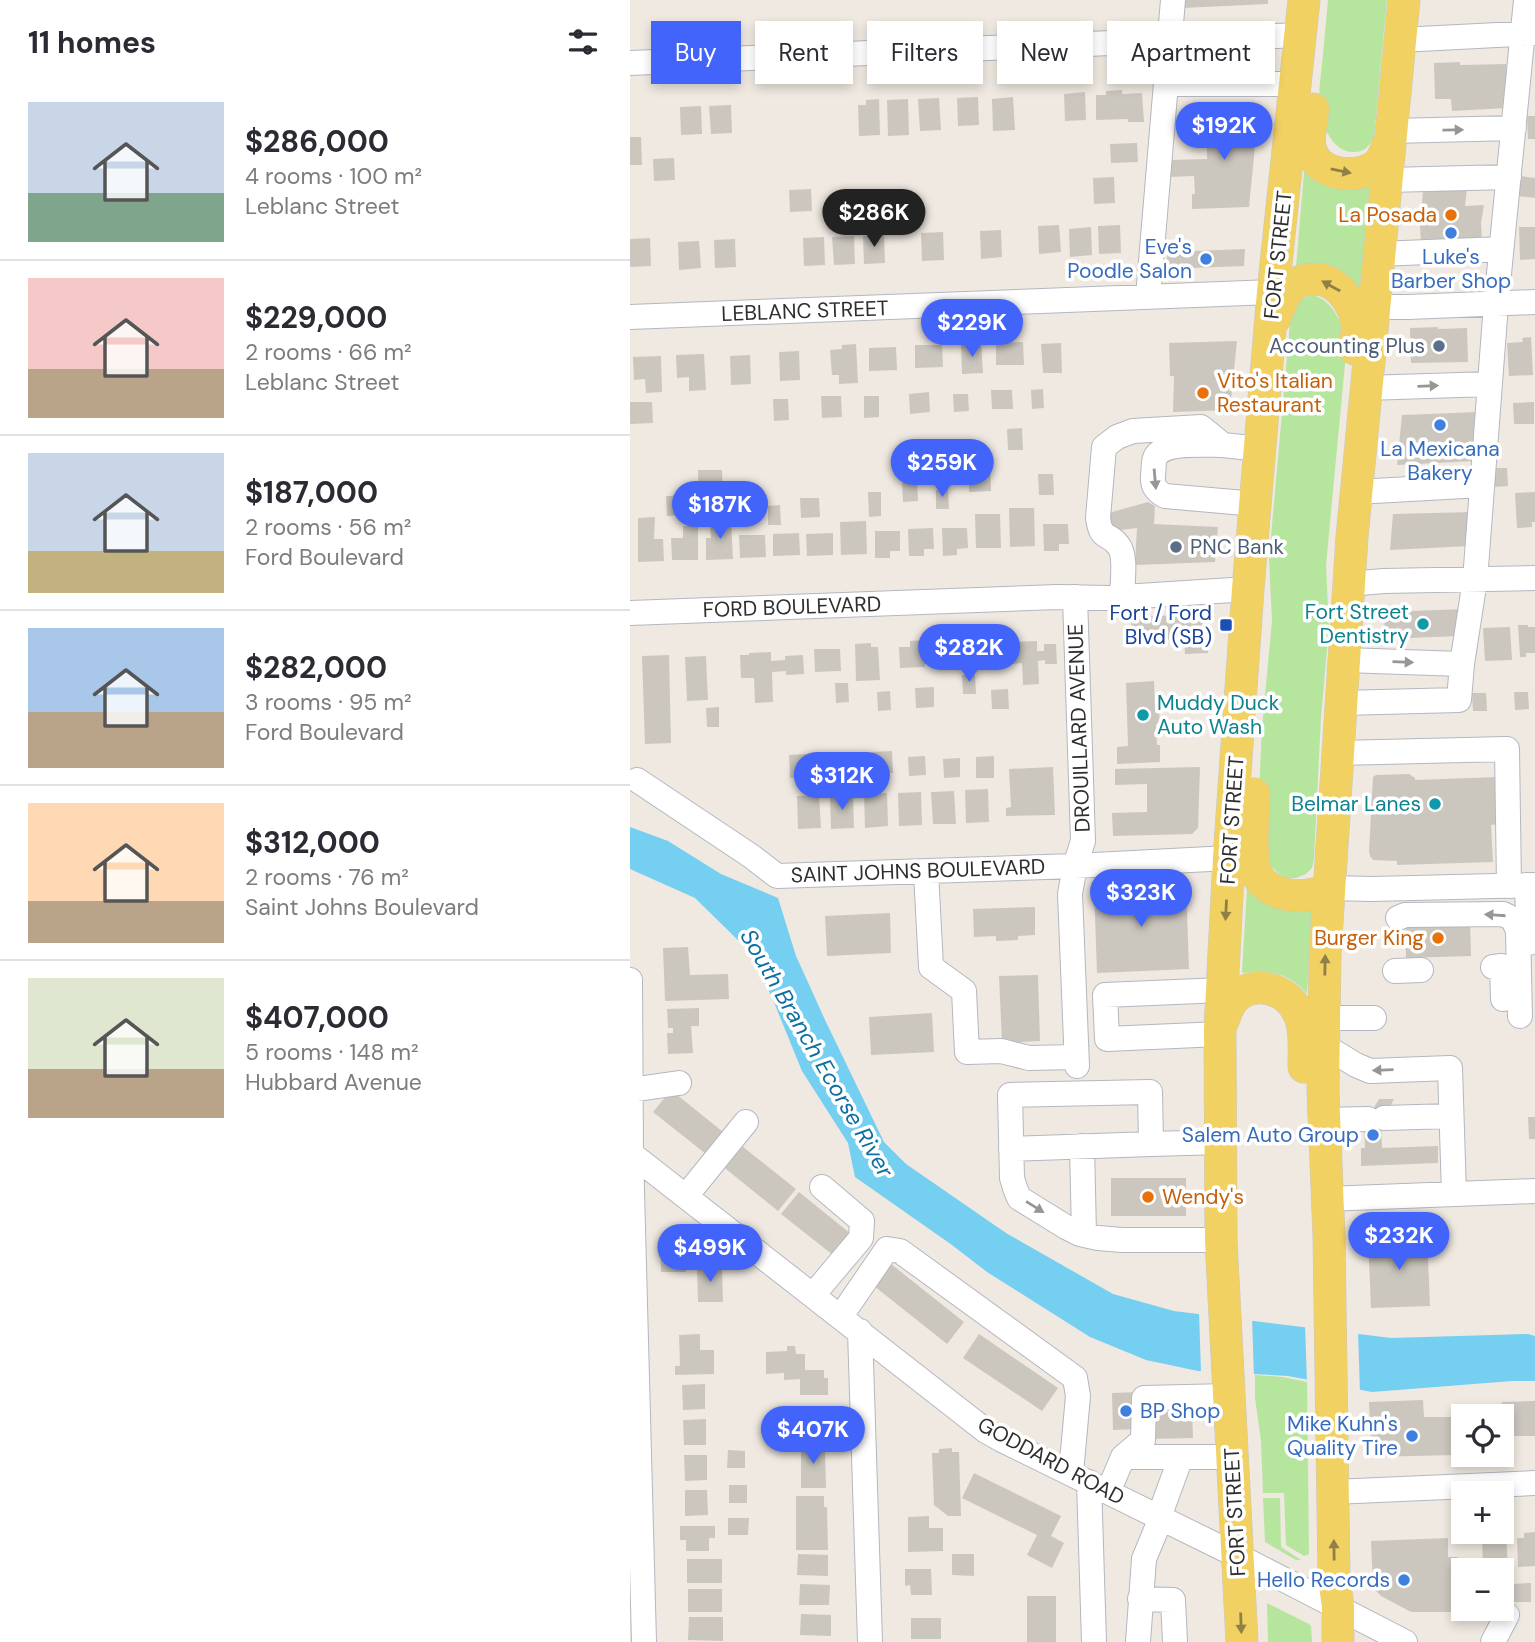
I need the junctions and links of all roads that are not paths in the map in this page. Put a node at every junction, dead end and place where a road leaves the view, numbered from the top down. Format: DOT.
graph roads {
  1 [pos="1173,0"];
  2 [pos="1304,0"];
  3 [pos="1323,0"];
  4 [pos="1404,0"];
  5 [pos="1525,0"];
  6 [pos="1171,21"];
  7 [pos="1529,34"];
  8 [pos="1301,35"];
  9 [pos="1275,36"];
  10 [pos="1401,40"];
  11 [pos="1107,43"];
  12 [pos="630,63"];
  13 [pos="1166,84"];
  14 [pos="1296,85"];
  15 [pos="1514,128"];
  16 [pos="1392,134"];
  17 [pos="1509,177"];
  18 [pos="1387,180"];
  19 [pos="1501,249"];
  20 [pos="1380,254"];
  21 [pos="1273,292"];
  22 [pos="1148,297"];
  23 [pos="1535,302"];
  24 [pos="1496,304"];
  25 [pos="1374,307"];
  26 [pos="630,317"];
  27 [pos="1270,329"];
  28 [pos="1490,384"];
  29 [pos="1366,388"];
  30 [pos="1223,445"];
  31 [pos="1260,449"];
  32 [pos="1482,485"];
  33 [pos="1356,492"];
  34 [pos="1255,510"];
  35 [pos="1535,578"];
  36 [pos="1475,580"];
  37 [pos="1348,584"];
  38 [pos="1248,589"];
  39 [pos="1075,597"];
  40 [pos="1122,597"];
  41 [pos="630,613"];
  42 [pos="1344,660"];
  43 [pos="1462,664"];
  44 [pos="1341,703"];
  45 [pos="1338,752"];
  46 [pos="637,780"];
  47 [pos="1229,858"];
  48 [pos="1075,866"];
  49 [pos="926,872"];
  50 [pos="1524,885"];
  51 [pos="1329,888"];
  52 [pos="1398,918"];
  53 [pos="1493,967"];
  54 [pos="1421,970"];
  55 [pos="1395,971"];
  56 [pos="630,980"];
  57 [pos="1222,990"];
  58 [pos="1513,1017"];
  59 [pos="1374,1018"];
  60 [pos="1324,1031"];
  61 [pos="1220,1032"];
  62 [pos="679,1083"];
  63 [pos="631,1090"];
  64 [pos="1451,1116"];
  65 [pos="1324,1120"];
  66 [pos="746,1122"];
  67 [pos="1221,1142"];
  68 [pos="1151,1144"];
  69 [pos="1082,1146"];
  70 [pos="1012,1149"];
  71 [pos="630,1153"];
  72 [pos="822,1187"];
  73 [pos="1535,1191"];
  74 [pos="1454,1194"];
  75 [pos="686,1196"];
  76 [pos="1326,1199"];
  77 [pos="1084,1234"];
  78 [pos="1329,1236"];
  79 [pos="1222,1240"];
  80 [pos="813,1295"];
  81 [pos="850,1324"];
  82 [pos="1228,1386"];
  83 [pos="1124,1457"];
  84 [pos="1181,1457"];
  85 [pos="1232,1457"];
  86 [pos="1089,1482"];
  87 [pos="1535,1483"];
  88 [pos="1333,1492"];
  89 [pos="1160,1518"];
  90 [pos="1238,1556"];
  91 [pos="1140,1599"];
  92 [pos="1338,1607"];
  93 [pos="1504,1621"];
  94 [pos="644,1642"];
  95 [pos="870,1642"];
  96 [pos="1094,1642"];
  97 [pos="1138,1642"];
  98 [pos="1175,1642"];
  99 [pos="1242,1642"];
  100 [pos="1338,1642"];
  101 [pos="1405,1642"];
  102 [pos="1493,1642"];
  1 -- 6 [label="street"];
  2 -- 8 [label="main road, FORT STREET"];
  3 -- 16 [label="main road, one-way"];
  4 -- 10 [label="main road"];
  5 -- 7 [label="street"];
  7 -- 10 [label="street"];
  7 -- 15 [label="street"];
  8 -- 9 [label="street"];
  8 -- 14 [label="main road, FORT STREET"];
  10 -- 16 [label="main road"];
  11 -- 12 [label="street"];
  13 -- 14 [label="street"];
  13 -- 22 [label="street"];
  14 -- 21 [label="main road, FORT STREET"];
  16 -- 15 [label="street, one-way"];
  15 -- 17 [label="street"];
  16 -- 18 [label="main road"];
  17 -- 18 [label="street"];
  17 -- 19 [label="street"];
  18 -- 20 [label="main road"];
  19 -- 20 [label="street"];
  19 -- 24 [label="street"];
  20 -- 25 [label="main road"];
  21 -- 22 [label="street, LEBLANC STREET"];
  21 -- 27 [label="main road, FORT STREET"];
  22 -- 26 [label="street, LEBLANC STREET"];
  23 -- 24 [label="street"];
  24 -- 25 [label="street"];
  24 -- 28 [label="street"];
  25 -- 29 [label="main road"];
  27 -- 31 [label="main road, FORT STREET"];
  37 -- 27 [label="main road, one-way"];
  29 -- 28 [label="street, one-way"];
  28 -- 32 [label="street"];
  29 -- 33 [label="main road"];
  30 -- 31 [label="street"];
  30 -- 34 [label="street, one-way"];
  30 -- 40 [label="street"];
  31 -- 34 [label="main road, FORT STREET"];
  32 -- 33 [label="street"];
  32 -- 36 [label="street"];
  33 -- 37 [label="main road"];
  34 -- 38 [label="main road, FORT STREET"];
  34 -- 51 [label="main road"];
  35 -- 36 [label="street"];
  36 -- 37 [label="street"];
  36 -- 43 [label="street"];
  37 -- 42 [label="main road"];
  38 -- 40 [label="street, FORD BOULEVARD"];
  38 -- 47 [label="main road, FORT STREET"];
  39 -- 40 [label="street, FORD BOULEVARD"];
  39 -- 41 [label="street, FORD BOULEVARD"];
  39 -- 48 [label="street, DROUILLARD AVENUE"];
  42 -- 43 [label="street, one-way"];
  42 -- 44 [label="main road"];
  43 -- 44 [label="street"];
  44 -- 45 [label="main road"];
  45 -- 50 [label="street"];
  45 -- 51 [label="main road"];
  46 -- 49 [label="street, SAINT JOHNS BOULEVARD"];
  47 -- 48 [label="street, SAINT JOHNS BOULEVARD"];
  47 -- 57 [label="main road, FORT STREET, one-way"];
  48 -- 49 [label="street, SAINT JOHNS BOULEVARD"];
  48 -- 49 [label="street, DROUILLARD AVENUE"];
  50 -- 51 [label="street"];
  50 -- 58 [label="street"];
  60 -- 51 [label="main road, one-way"];
  58 -- 52 [label="street, one-way"];
  53 -- 58 [label="street"];
  54 -- 55 [label="street"];
  56 -- 63 [label="street"];
  57 -- 61 [label="main road, FORT STREET"];
  57 -- 61 [label="street"];
  59 -- 60 [label="street"];
  64 -- 60 [label="street, one-way"];
  60 -- 65 [label="main road"];
  61 -- 67 [label="main road, FORT STREET"];
  61 -- 78 [label="main road"];
  62 -- 63 [label="street"];
  63 -- 71 [label="street"];
  64 -- 65 [label="street"];
  64 -- 74 [label="street"];
  65 -- 76 [label="main road"];
  66 -- 75 [label="street"];
  67 -- 68 [label="street"];
  67 -- 79 [label="main road, FORT STREET"];
  68 -- 69 [label="street"];
  68 -- 70 [label="street"];
  69 -- 70 [label="street"];
  69 -- 77 [label="street"];
  70 -- 77 [label="street, one-way"];
  71 -- 75 [label="street, GODDARD ROAD"];
  71 -- 94 [label="street"];
  72 -- 80 [label="street"];
  73 -- 74 [label="street"];
  74 -- 76 [label="street"];
  75 -- 80 [label="street, GODDARD ROAD"];
  76 -- 78 [label="main road"];
  77 -- 79 [label="street"];
  78 -- 88 [label="main road"];
  79 -- 82 [label="main road, FORT STREET"];
  80 -- 81 [label="street, GODDARD ROAD"];
  81 -- 86 [label="street, GODDARD ROAD"];
  81 -- 86 [label="street"];
  81 -- 95 [label="street"];
  82 -- 83 [label="street"];
  82 -- 85 [label="main road, FORT STREET"];
  83 -- 84 [label="street"];
  83 -- 86 [label="street"];
  84 -- 85 [label="street"];
  84 -- 89 [label="street"];
  85 -- 90 [label="main road, FORT STREET"];
  86 -- 89 [label="street, GODDARD ROAD"];
  86 -- 96 [label="street"];
  87 -- 88 [label="street"];
  92 -- 88 [label="main road, one-way"];
  89 -- 90 [label="street, GODDARD ROAD"];
  89 -- 91 [label="street"];
  90 -- 92 [label="street, GODDARD ROAD"];
  90 -- 99 [label="main road, FORT STREET, one-way"];
  91 -- 97 [label="street"];
  91 -- 98 [label="street"];
  92 -- 100 [label="main road"];
  92 -- 101 [label="street, GODDARD ROAD"];
  93 -- 102 [label="street"];
}
